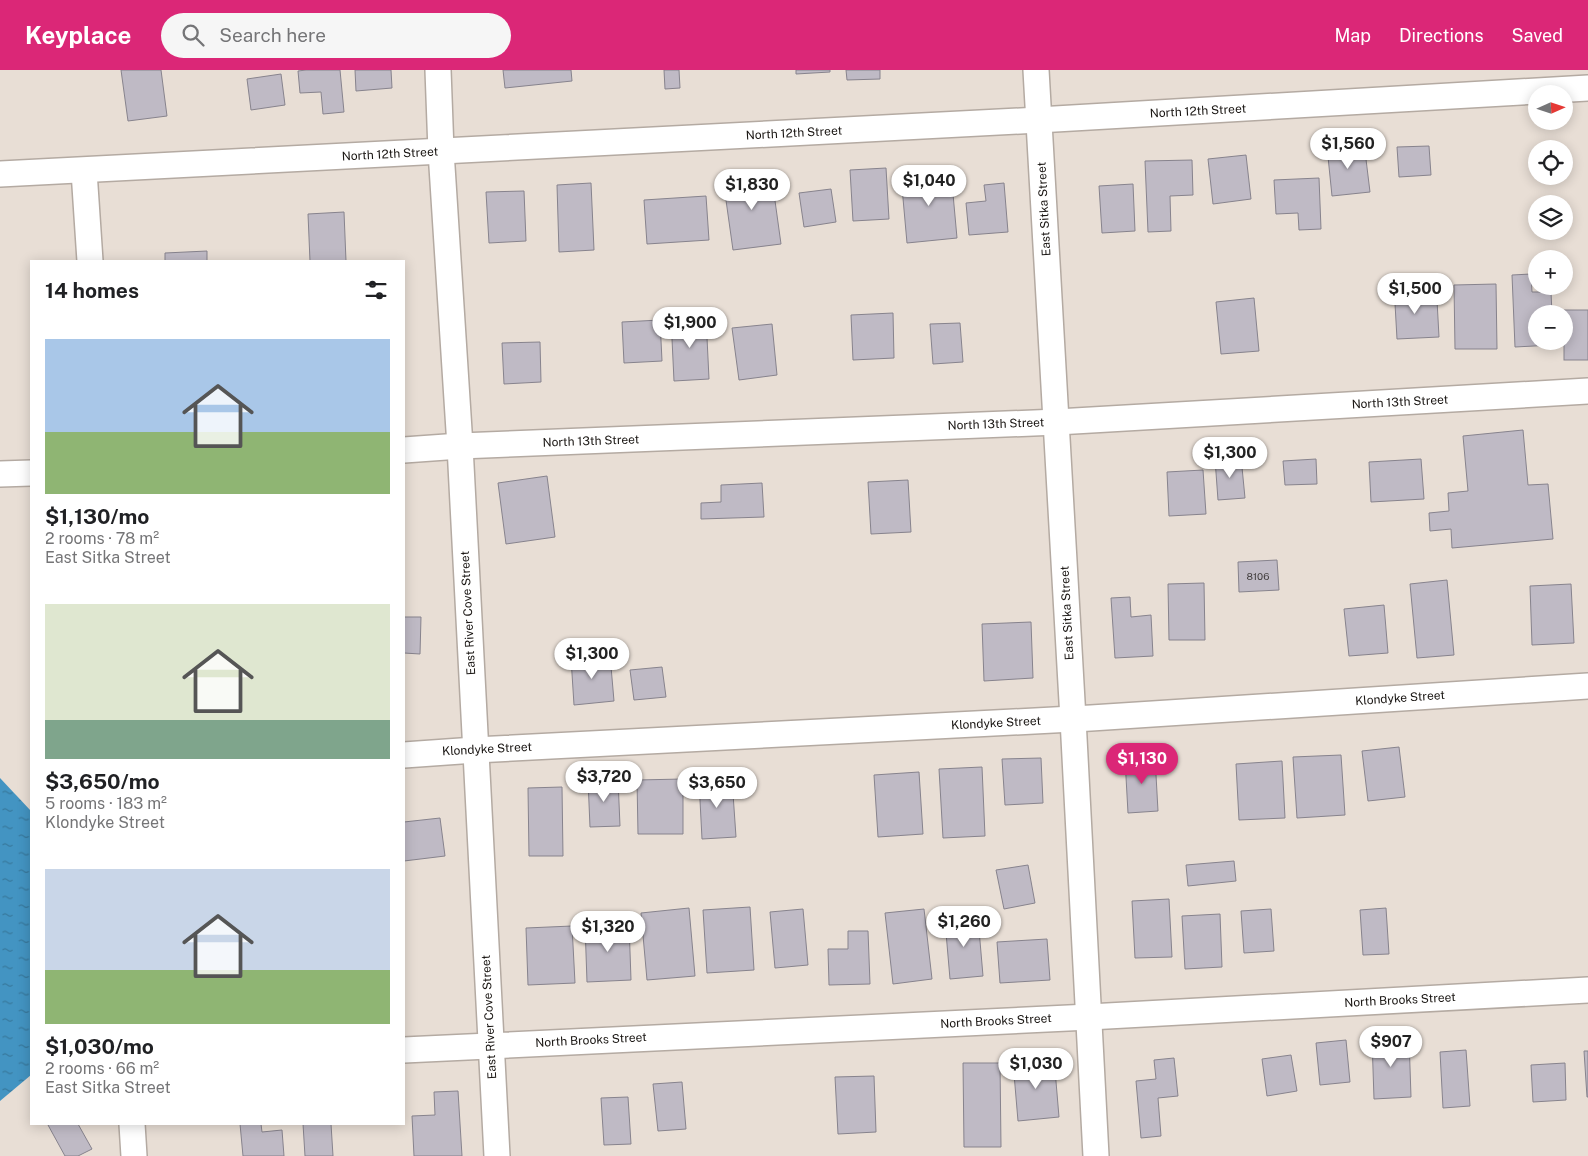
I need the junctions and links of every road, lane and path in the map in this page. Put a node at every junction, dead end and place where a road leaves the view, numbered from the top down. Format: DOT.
graph roads {
  1 [pos="438,70"];
  2 [pos="1036,70"];
  3 [pos="1588,88"];
  4 [pos="1038,120"];
  5 [pos="441,151"];
  6 [pos="84,171"];
  7 [pos="0,174"];
  8 [pos="90,260"];
  9 [pos="1588,391"];
  10 [pos="1057,422"];
  11 [pos="460,446"];
  12 [pos="405,450"];
  13 [pos="30,473"];
  14 [pos="0,474"];
  15 [pos="1588,686"];
  16 [pos="1073,719"];
  17 [pos="475,750"];
  18 [pos="405,755"];
  19 [pos="1588,990"];
  20 [pos="1089,1017"];
  21 [pos="491,1045"];
  22 [pos="405,1050"];
  23 [pos="132,1125"];
  24 [pos="134,1156"];
  25 [pos="497,1156"];
  26 [pos="1096,1156"];
  1 -- 5 [label="street, East River Cove Street"];
  2 -- 4 [label="street, East Sitka Street"];
  3 -- 4 [label="street, North 12th Street"];
  4 -- 5 [label="street, North 12th Street"];
  4 -- 10 [label="street, East Sitka Street"];
  5 -- 6 [label="street, North 12th Street"];
  5 -- 11 [label="street, East River Cove Street"];
  6 -- 7 [label="street, North 12th Street"];
  6 -- 8 [label="street"];
  9 -- 10 [label="street, North 13th Street"];
  10 -- 11 [label="street, North 13th Street"];
  10 -- 16 [label="street, East Sitka Street"];
  11 -- 12 [label="street, North 13th Street"];
  11 -- 17 [label="street, East River Cove Street"];
  13 -- 14 [label="street"];
  15 -- 16 [label="street, Klondyke Street"];
  16 -- 17 [label="street, Klondyke Street"];
  16 -- 20 [label="street, East Sitka Street"];
  17 -- 18 [label="street, Klondyke Street"];
  17 -- 21 [label="street, East River Cove Street"];
  19 -- 20 [label="street, North Brooks Street"];
  20 -- 21 [label="street, North Brooks Street"];
  20 -- 26 [label="street, East Sitka Street"];
  21 -- 22 [label="street, North Brooks Street"];
  21 -- 25 [label="street, East River Cove Street"];
  23 -- 24 [label="street"];
}
